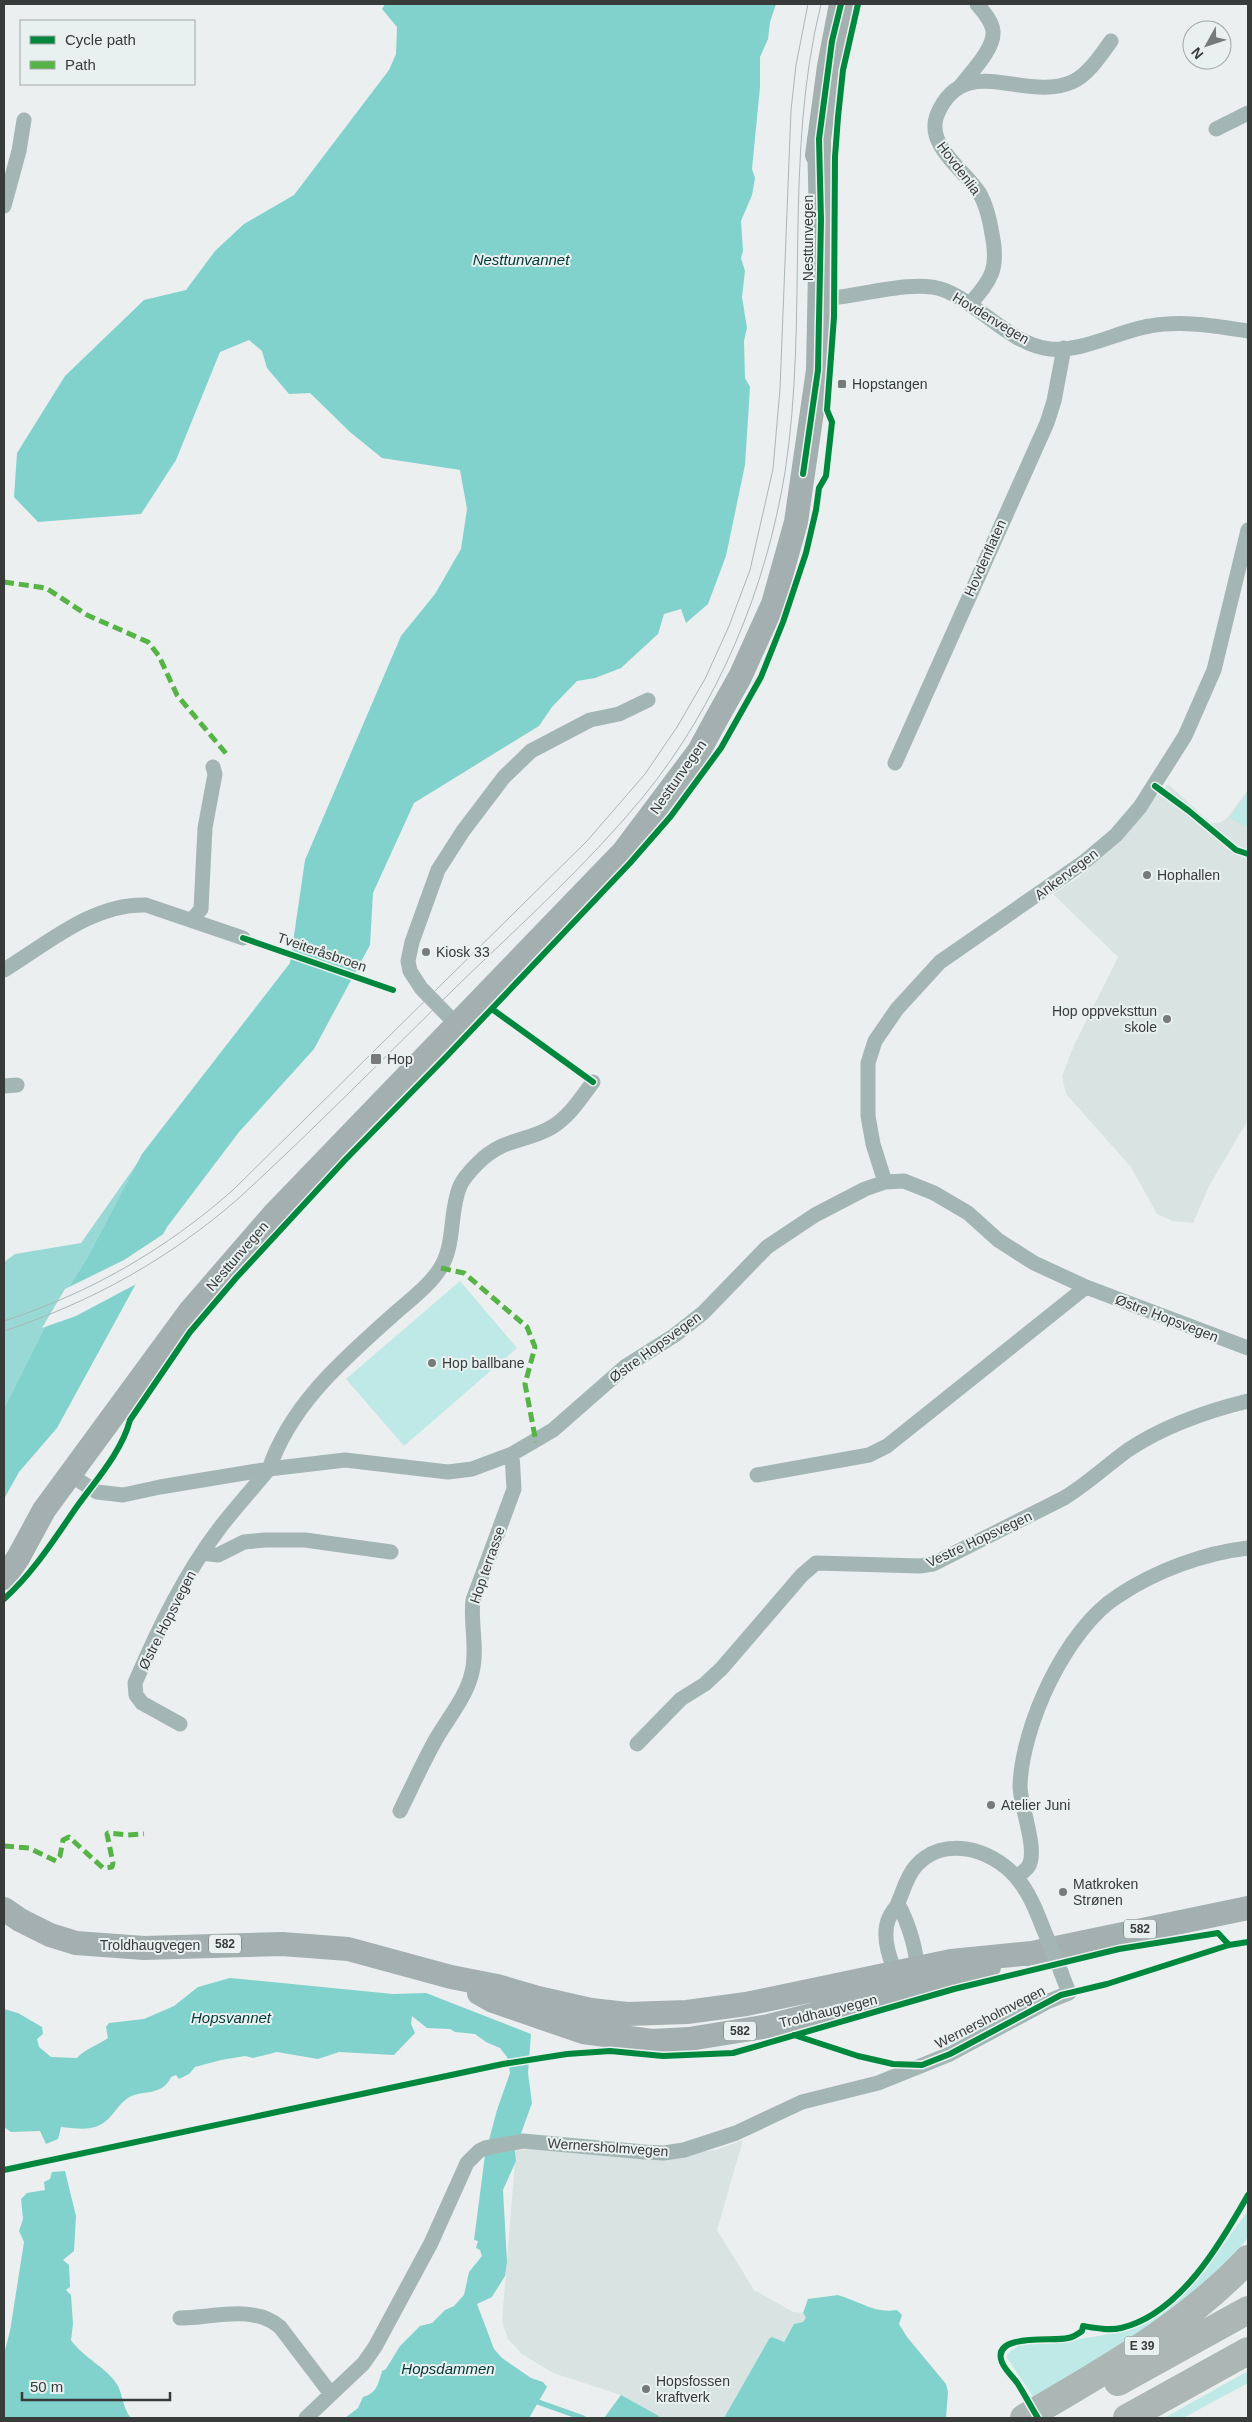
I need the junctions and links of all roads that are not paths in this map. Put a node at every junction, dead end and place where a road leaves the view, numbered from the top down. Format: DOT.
graph roads {
  1 [pos="840,4"];
  2 [pos="977,4"];
  3 [pos="1111,41"];
  4 [pos="958,89"];
  5 [pos="1248,113"];
  6 [pos="24,120"];
  7 [pos="1216,129"];
  8 [pos="819,139"];
  9 [pos="4,206"];
  10 [pos="820,299"];
  11 [pos="970,304"];
  12 [pos="1248,331"];
  13 [pos="1064,348"];
  14 [pos="803,474"];
  15 [pos="1248,530"];
  16 [pos="648,700"];
  17 [pos="896,763"];
  18 [pos="213,767"];
  19 [pos="192,920"];
  20 [pos="243,938"];
  21 [pos="4,970"];
  22 [pos="458,1024"];
  23 [pos="593,1082"];
  24 [pos="885,1182"];
  25 [pos="1086,1288"];
  26 [pos="1248,1348"];
  27 [pos="1248,1401"];
  28 [pos="512,1454"];
  29 [pos="269,1469"];
  30 [pos="70,1475"];
  31 [pos="757,1475"];
  32 [pos="44,1510"];
  33 [pos="1248,1548"];
  34 [pos="4,1549"];
  35 [pos="390,1552"];
  36 [pos="202,1553"];
  37 [pos="4,1578"];
  38 [pos="180,1724"];
  39 [pos="637,1744"];
  40 [pos="400,1811"];
  41 [pos="1016,1877"];
  42 [pos="898,1904"];
  43 [pos="1248,1908"];
  44 [pos="4,1909"];
  45 [pos="908,1977"];
  46 [pos="1248,2259"];
  47 [pos="1248,2310"];
  48 [pos="180,2318"];
  49 [pos="1248,2351"];
  50 [pos="331,2394"];
  51 [pos="306,2418"];
  52 [pos="1024,2418"];
  53 [pos="1055,2418"];
  54 [pos="1127,2418"];
  1 -- 8 [label="main road, Nesttunvegen"];
  2 -- 4 [label="street, Hovdenlia"];
  3 -- 4 [label="street, Hovdenlia"];
  4 -- 11 [label="street, Hovdenlia"];
  5 -- 7 [label="street"];
  6 -- 9 [label="street"];
  8 -- 10 [label="main road, Nesttunvegen"];
  8 -- 14 [label="main road, Nesttunvegen"];
  10 -- 11 [label="street, Hovdenvegen"];
  10 -- 14 [label="main road, Nesttunvegen"];
  11 -- 13 [label="street, Hovdenvegen"];
  12 -- 13 [label="street, Hovdenvegen"];
  13 -- 17 [label="street, Hovdenflaten"];
  14 -- 22 [label="main road, Nesttunvegen"];
  15 -- 24 [label="street, Ankervegen"];
  16 -- 22 [label="street"];
  18 -- 19 [label="street"];
  19 -- 20 [label="street"];
  19 -- 21 [label="street"];
  22 -- 30 [label="main road, Nesttunvegen"];
  23 -- 29 [label="street, Østre Hopsvegen"];
  24 -- 25 [label="street, Østre Hopsvegen"];
  24 -- 28 [label="street, Østre Hopsvegen"];
  25 -- 26 [label="street, Østre Hopsvegen"];
  25 -- 31 [label="street"];
  27 -- 39 [label="street, Vestre Hopsvegen"];
  28 -- 29 [label="street, Østre Hopsvegen"];
  28 -- 40 [label="street, Hop terrasse"];
  29 -- 30 [label="street, Østre Hopsvegen"];
  29 -- 36 [label="street, Østre Hopsvegen"];
  30 -- 32 [label="main road, Nesttunvegen"];
  32 -- 34 [label="main road, Nesttunvegen"];
  32 -- 37 [label="main road, Nesttunvegen"];
  33 -- 41 [label="street"];
  35 -- 36 [label="street"];
  36 -- 38 [label="street, Østre Hopsvegen"];
  41 -- 42 [label="street, Wernersholmvegen"];
  41 -- 50 [label="street, Wernersholmvegen, bridge"];
  42 -- 45 [label="street"];
  42 -- 45 [label="street, Wernersholmvegen"];
  43 -- 45 [label="main road, Troldhaugvegen / 582"];
  44 -- 45 [label="main road, Troldhaugvegen / 582"];
  46 -- 52 [label="highway, E 39"];
  47 -- 53 [label="highway, E 39"];
  48 -- 50 [label="street"];
  49 -- 54 [label="highway"];
  50 -- 51 [label="street, Wernersholmvegen"];
}
